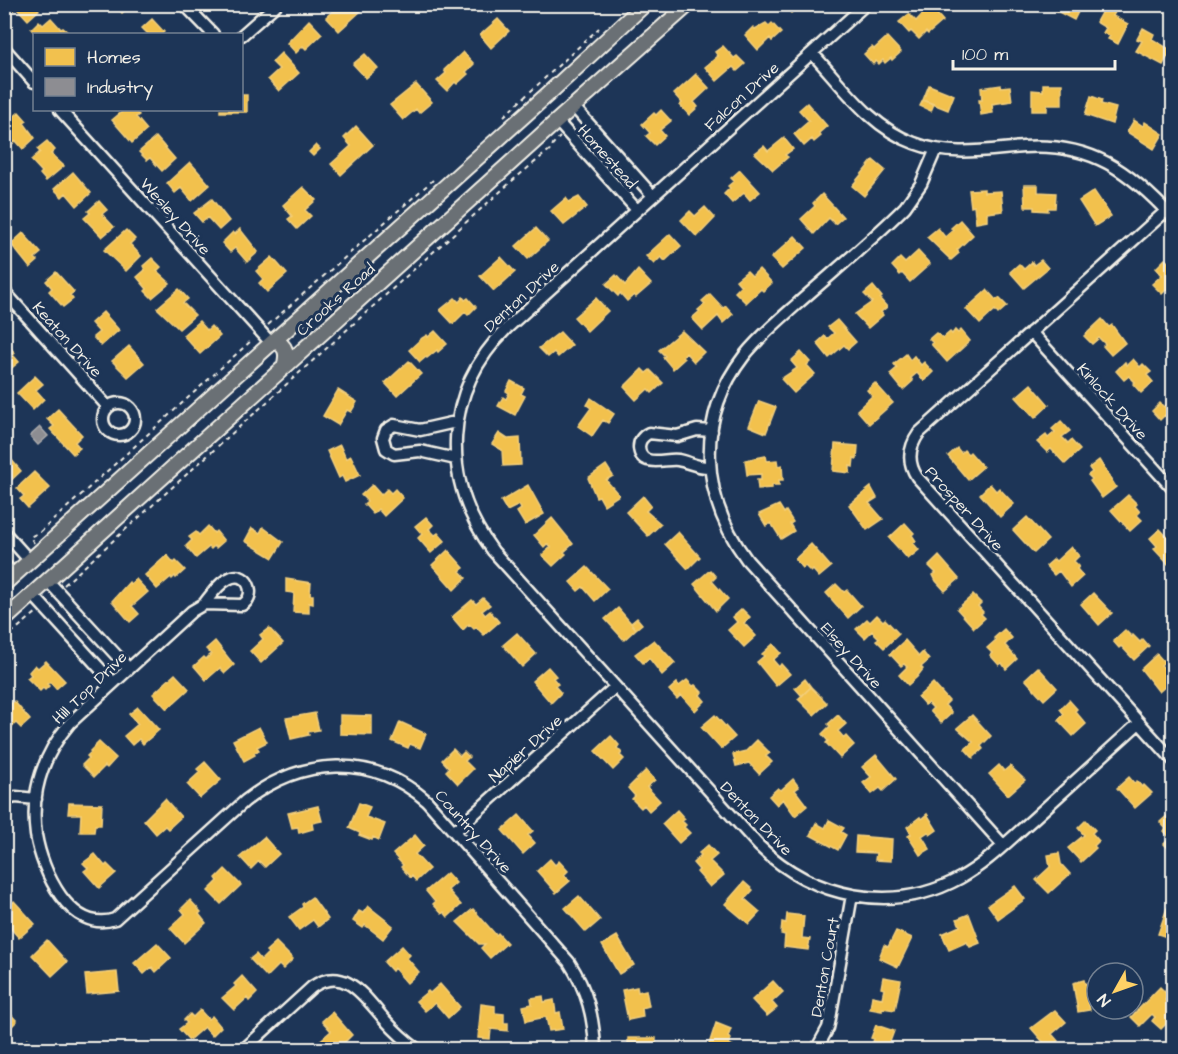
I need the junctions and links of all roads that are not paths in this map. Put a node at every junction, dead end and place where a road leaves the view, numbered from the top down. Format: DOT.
graph roads {
  1 [pos="184,4"];
  2 [pos="278,4"];
  3 [pos="645,4"];
  4 [pos="689,4"];
  5 [pos="866,4"];
  6 [pos="212,33"];
  7 [pos="243,34"];
  8 [pos="4,48"];
  9 [pos="812,53"];
  10 [pos="33,81"];
  11 [pos="547,95"];
  12 [pos="573,106"];
  13 [pos="61,111"];
  14 [pos="557,121"];
  15 [pos="936,149"];
  16 [pos="653,196"];
  17 [pos="637,210"];
  18 [pos="1170,215"];
  19 [pos="4,291"];
  20 [pos="1031,332"];
  21 [pos="272,342"];
  22 [pos="284,367"];
  23 [pos="108,407"];
  24 [pos="457,424"];
  25 [pos="712,431"];
  26 [pos="456,459"];
  27 [pos="710,467"];
  28 [pos="1173,490"];
  29 [pos="4,532"];
  30 [pos="30,561"];
  31 [pos="4,564"];
  32 [pos="9,579"];
  33 [pos="48,580"];
  34 [pos="33,595"];
  35 [pos="204,604"];
  36 [pos="4,620"];
  37 [pos="129,669"];
  38 [pos="113,683"];
  39 [pos="615,687"];
  40 [pos="1139,723"];
  41 [pos="1173,761"];
  42 [pos="36,799"];
  43 [pos="4,800"];
  44 [pos="455,831"];
  45 [pos="1004,845"];
  46 [pos="852,895"];
  47 [pos="76,913"];
  48 [pos="818,1046"];
  49 [pos="243,1050"];
  50 [pos="418,1050"];
  51 [pos="595,1050"];
  52 [pos="806,1050"];
  1 -- 6 [label="street"];
  2 -- 7 [label="street"];
  3 -- 11 [label="main road, Crooks Road"];
  4 -- 12 [label="main road, Crooks Road"];
  5 -- 9 [label="street, Falcon Drive"];
  8 -- 10 [label="street"];
  9 -- 15 [label="street"];
  9 -- 16 [label="street, Falcon Drive"];
  11 -- 14 [label="main road"];
  11 -- 21 [label="main road, Crooks Road"];
  12 -- 14 [label="main road, Crooks Road"];
  12 -- 16 [label="street, Homestead"];
  13 -- 21 [label="street, Wesley Drive"];
  14 -- 17 [label="street, Homestead"];
  14 -- 22 [label="main road, Crooks Road"];
  15 -- 18 [label="street"];
  15 -- 25 [label="street, Elsey Drive"];
  16 -- 17 [label="street, Falcon Drive"];
  17 -- 24 [label="street, Denton Drive"];
  18 -- 20 [label="street, Prosper Drive"];
  19 -- 23 [label="street, Keaton Drive"];
  20 -- 28 [label="street, Kinlock Drive"];
  20 -- 40 [label="street, Prosper Drive"];
  21 -- 22 [label="main road"];
  21 -- 30 [label="main road, Crooks Road"];
  22 -- 33 [label="main road, Crooks Road"];
  24 -- 26 [label="street, Denton Drive"];
  24 -- 26 [label="street"];
  25 -- 27 [label="street, Elsey Drive"];
  25 -- 27 [label="street"];
  26 -- 39 [label="street, Denton Drive"];
  27 -- 45 [label="street, Elsey Drive"];
  29 -- 30 [label="street"];
  30 -- 32 [label="main road, Crooks Road"];
  31 -- 32 [label="street"];
  33 -- 34 [label="main road, Crooks Road"];
  33 -- 37 [label="street"];
  34 -- 36 [label="main road, Crooks Road"];
  34 -- 38 [label="street"];
  35 -- 37 [label="street, Hill Top Drive"];
  37 -- 38 [label="street, Hill Top Drive"];
  38 -- 42 [label="street, Hill Top Drive"];
  39 -- 44 [label="street, Napier Drive"];
  39 -- 46 [label="street, Denton Drive"];
  40 -- 41 [label="street, Prosper Drive"];
  40 -- 45 [label="street, Denton Drive"];
  42 -- 43 [label="street"];
  42 -- 47 [label="street, Hill Top Drive"];
  44 -- 47 [label="street, Country Drive"];
  44 -- 51 [label="street, Country Drive"];
  45 -- 46 [label="street, Denton Drive"];
  46 -- 48 [label="street, Denton Court"];
  48 -- 52 [label="street, Denton Court"];
  49 -- 50 [label="street"];
}
